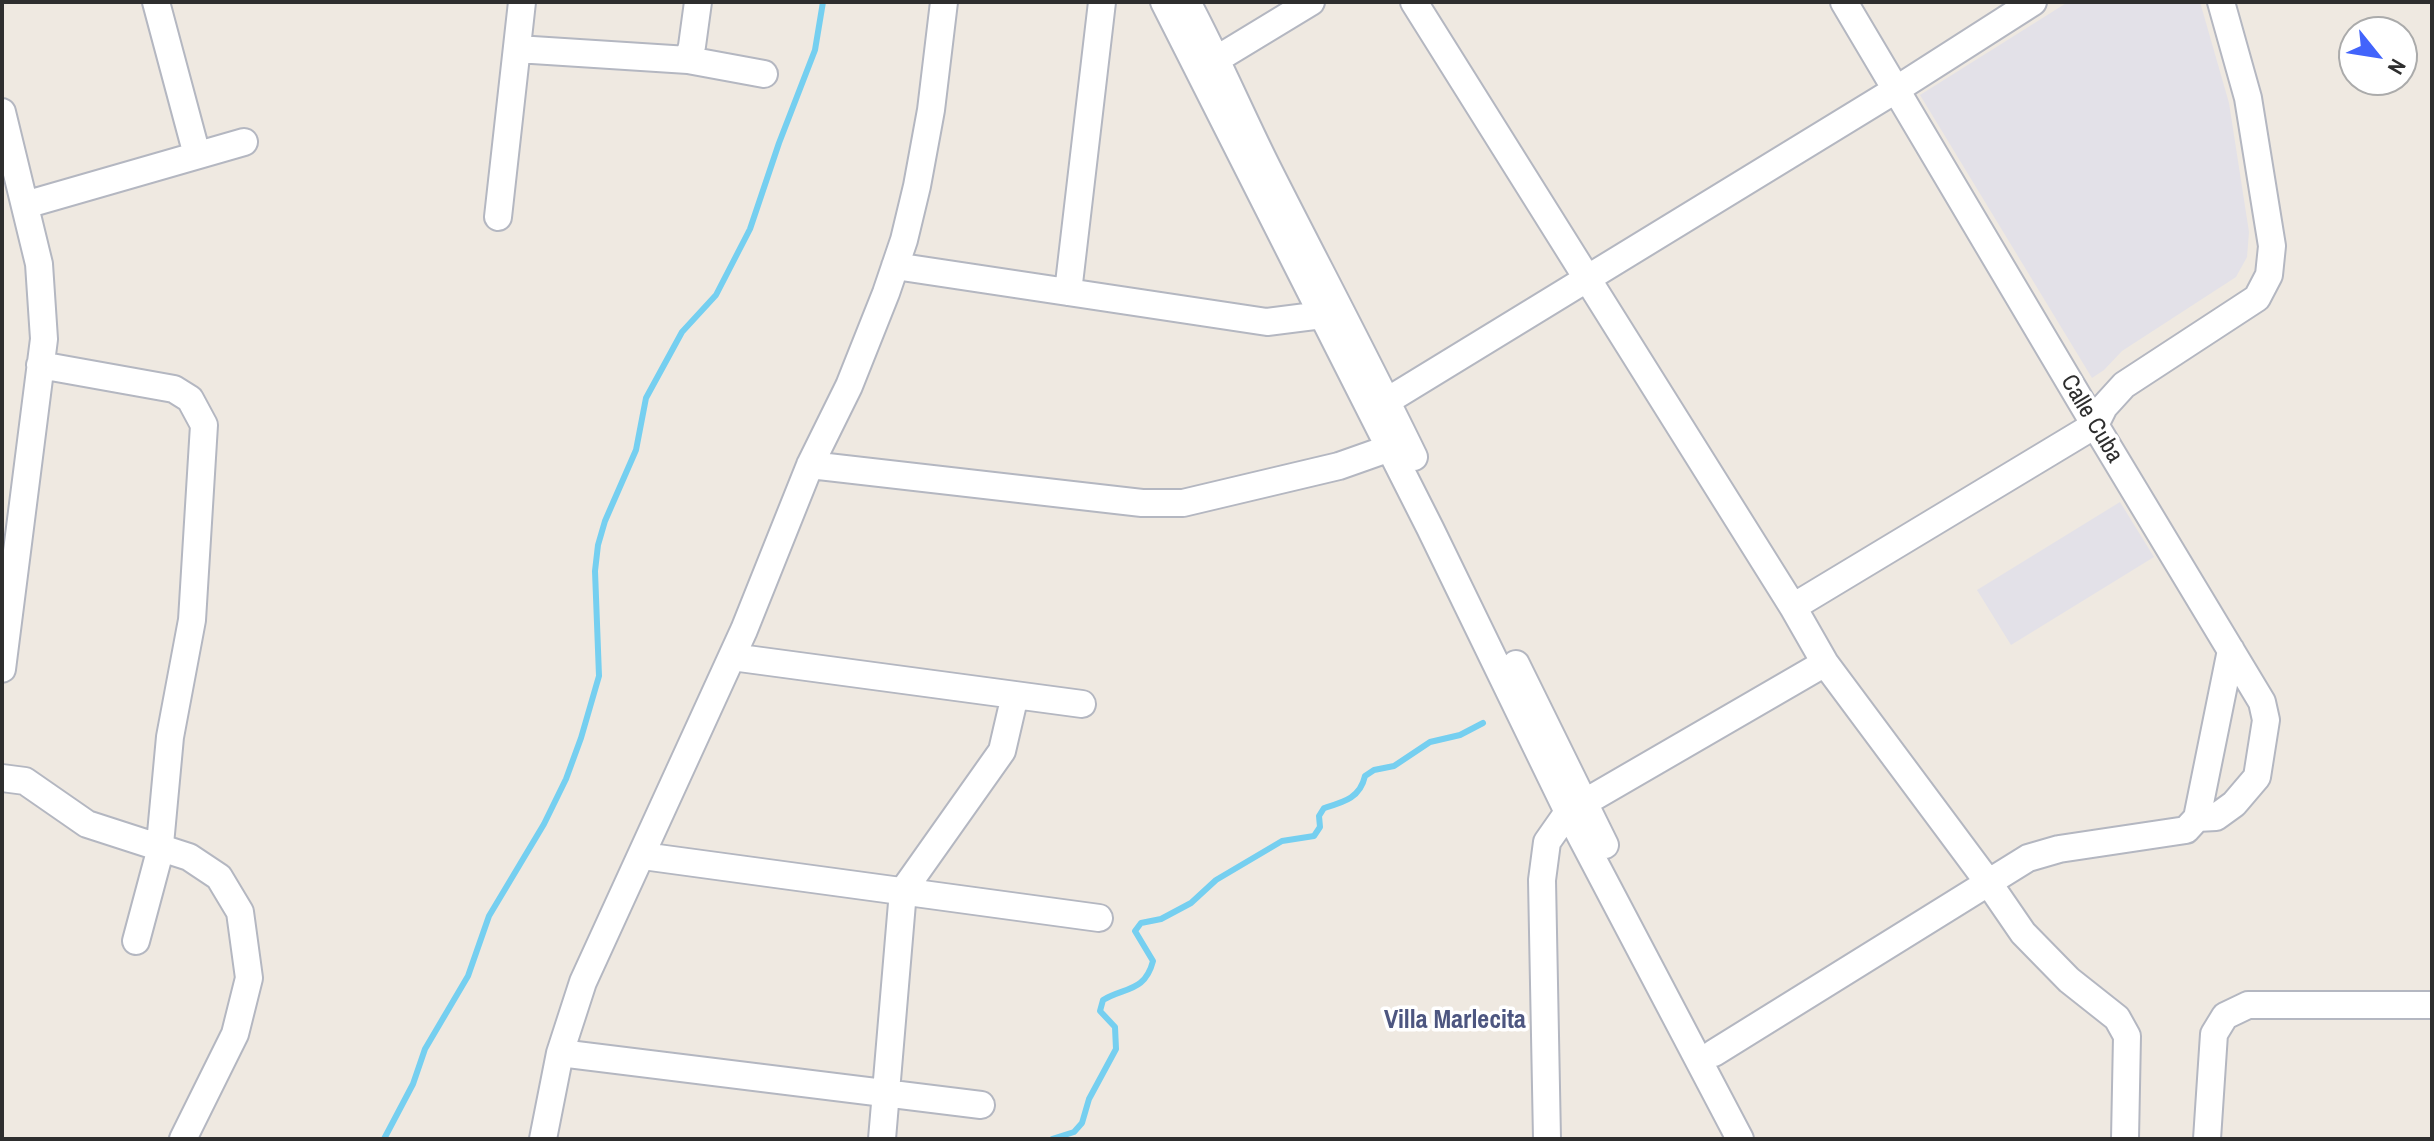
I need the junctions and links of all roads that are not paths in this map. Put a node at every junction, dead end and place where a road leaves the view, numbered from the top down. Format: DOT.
graph roads {
  1 [pos="156,2"];
  2 [pos="522,2"];
  3 [pos="698,2"];
  4 [pos="944,2"];
  5 [pos="1102,2"];
  6 [pos="1164,2"];
  7 [pos="1187,2"];
  8 [pos="1311,2"];
  9 [pos="1414,2"];
  10 [pos="1844,2"];
  11 [pos="2033,2"];
  12 [pos="2221,2"];
  13 [pos="517,49"];
  14 [pos="1217,59"];
  15 [pos="688,60"];
  16 [pos="764,74"];
  17 [pos="1897,89"];
  18 [pos="2,112"];
  19 [pos="244,142"];
  20 [pos="197,155"];
  21 [pos="25,205"];
  22 [pos="498,217"];
  23 [pos="895,266"];
  24 [pos="1588,280"];
  25 [pos="1068,292"];
  26 [pos="1333,313"];
  27 [pos="40,365"];
  28 [pos="1387,401"];
  29 [pos="2095,425"];
  30 [pos="1390,448"];
  31 [pos="810,465"];
  32 [pos="1793,607"];
  33 [pos="2231,650"];
  34 [pos="732,657"];
  35 [pos="1825,663"];
  36 [pos="2,669"];
  37 [pos="1015,695"];
  38 [pos="1082,704"];
  39 [pos="2,778"];
  40 [pos="1576,808"];
  41 [pos="2197,818"];
  42 [pos="160,848"];
  43 [pos="643,856"];
  44 [pos="1988,882"];
  45 [pos="903,891"];
  46 [pos="1099,918"];
  47 [pos="136,941"];
  48 [pos="2432,1005"];
  49 [pos="560,1053"];
  50 [pos="1714,1053"];
  51 [pos="886,1093"];
  52 [pos="981,1105"];
  53 [pos="183,1139"];
  54 [pos="543,1139"];
  55 [pos="882,1139"];
  56 [pos="1547,1139"];
  57 [pos="1740,1139"];
  58 [pos="1757,1139"];
  59 [pos="2125,1139"];
  60 [pos="2207,1139"];
  1 -- 20 [label="street"];
  2 -- 13 [label="street"];
  3 -- 15 [label="street"];
  4 -- 23 [label="street"];
  5 -- 25 [label="street"];
  6 -- 26 [label="street"];
  7 -- 14 [label="street"];
  8 -- 14 [label="street"];
  9 -- 24 [label="street"];
  10 -- 17 [label="street, Calle Cuba"];
  11 -- 17 [label="street"];
  12 -- 29 [label="street"];
  13 -- 15 [label="street"];
  13 -- 22 [label="street"];
  14 -- 26 [label="street"];
  15 -- 16 [label="street"];
  17 -- 24 [label="street"];
  17 -- 29 [label="street, Calle Cuba"];
  18 -- 21 [label="street"];
  19 -- 20 [label="street"];
  20 -- 21 [label="street"];
  21 -- 27 [label="street"];
  23 -- 25 [label="street"];
  23 -- 31 [label="street"];
  24 -- 28 [label="street"];
  24 -- 32 [label="street"];
  25 -- 26 [label="street"];
  26 -- 28 [label="street"];
  26 -- 30 [label="street"];
  27 -- 36 [label="street"];
  27 -- 42 [label="street"];
  28 -- 40 [label="street"];
  29 -- 32 [label="street"];
  29 -- 33 [label="street, Calle Cuba"];
  30 -- 31 [label="street"];
  30 -- 40 [label="street"];
  31 -- 34 [label="street"];
  32 -- 35 [label="street"];
  33 -- 41 [label="street"];
  33 -- 41 [label="street, Calle Cuba"];
  34 -- 37 [label="street"];
  34 -- 43 [label="street"];
  35 -- 40 [label="street"];
  35 -- 44 [label="street"];
  37 -- 38 [label="street"];
  37 -- 45 [label="street"];
  39 -- 42 [label="street"];
  40 -- 50 [label="street"];
  40 -- 56 [label="street"];
  40 -- 57 [label="street"];
  41 -- 44 [label="street, Calle Cuba"];
  42 -- 47 [label="street"];
  42 -- 53 [label="street"];
  43 -- 45 [label="street"];
  43 -- 49 [label="street"];
  44 -- 50 [label="street, Calle Cuba"];
  44 -- 59 [label="street"];
  45 -- 46 [label="street"];
  45 -- 51 [label="street"];
  48 -- 60 [label="street"];
  49 -- 51 [label="street"];
  49 -- 54 [label="street"];
  50 -- 58 [label="street"];
  51 -- 52 [label="street"];
  51 -- 55 [label="street"];
}
